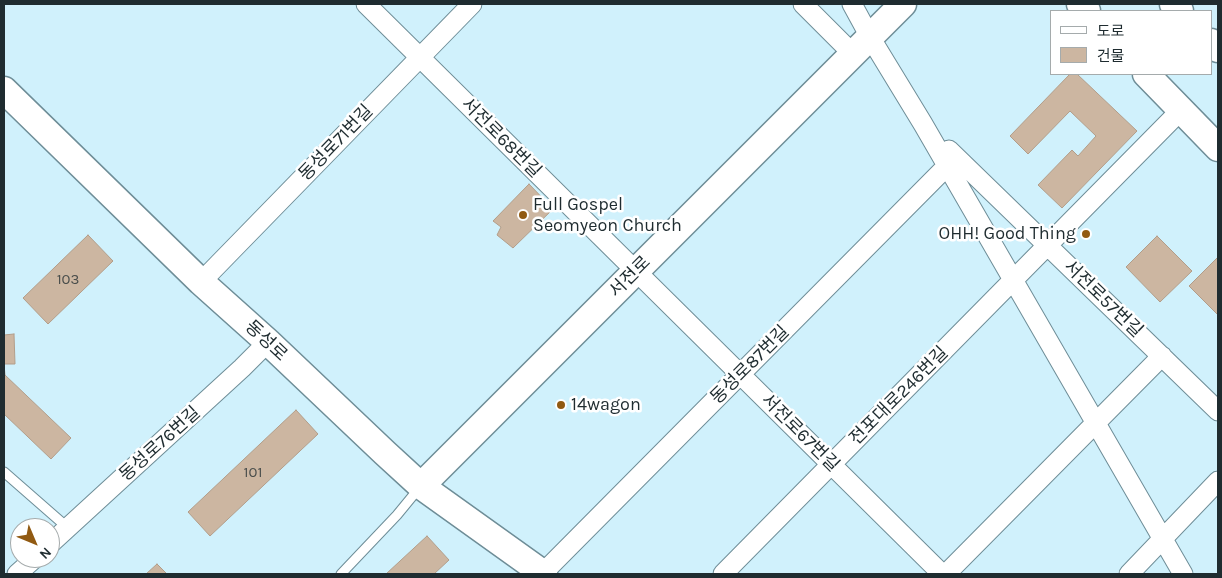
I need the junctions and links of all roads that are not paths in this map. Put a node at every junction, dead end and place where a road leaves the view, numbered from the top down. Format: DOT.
graph roads {
  1 [pos="366,4"];
  2 [pos="472,4"];
  3 [pos="803,4"];
  4 [pos="852,4"];
  5 [pos="902,4"];
  6 [pos="862,45"];
  7 [pos="420,57"];
  8 [pos="1147,75"];
  9 [pos="4,90"];
  10 [pos="1181,110"];
  11 [pos="1218,148"];
  12 [pos="952,163"];
  13 [pos="1047,246"];
  14 [pos="636,271"];
  15 [pos="1012,281"];
  16 [pos="201,282"];
  17 [pos="268,342"];
  18 [pos="1162,356"];
  19 [pos="740,375"];
  20 [pos="1218,411"];
  21 [pos="1095,423"];
  22 [pos="832,464"];
  23 [pos="4,472"];
  24 [pos="1218,481"];
  25 [pos="421,486"];
  26 [pos="68,528"];
  27 [pos="60,535"];
  28 [pos="1163,539"];
  29 [pos="341,574"];
  30 [pos="544,574"];
  31 [pos="723,574"];
  32 [pos="944,574"];
  33 [pos="1129,574"];
  34 [pos="1184,574"];
  1 -- 7 [label="street, 서전로68번길"];
  2 -- 7 [label="street, 동성로71번길"];
  3 -- 6 [label="street"];
  4 -- 6 [label="street"];
  5 -- 6 [label="main road, 서전로"];
  6 -- 12 [label="street, 서전로57번길"];
  6 -- 14 [label="main road, 서전로"];
  7 -- 14 [label="street, 서전로68번길"];
  7 -- 16 [label="street, 동성로71번길"];
  8 -- 10 [label="main road"];
  9 -- 16 [label="main road, 동성로"];
  10 -- 11 [label="main road"];
  10 -- 13 [label="street, 전포대로246번길"];
  12 -- 13 [label="street, 서전로57번길"];
  12 -- 15 [label="street"];
  12 -- 19 [label="street, 동성로87번길"];
  13 -- 15 [label="street, 전포대로246번길"];
  13 -- 18 [label="street, 서전로57번길"];
  14 -- 19 [label="street, 서전로67번길"];
  14 -- 25 [label="main road, 서전로"];
  15 -- 21 [label="street"];
  15 -- 22 [label="street, 전포대로246번길"];
  16 -- 17 [label="main road, 동성로"];
  17 -- 25 [label="main road, 동성로"];
  17 -- 26 [label="street, 동성로76번길"];
  18 -- 20 [label="street, 서전로57번길"];
  18 -- 21 [label="street, 서전로67번길"];
  19 -- 22 [label="street, 서전로67번길"];
  19 -- 30 [label="street, 동성로87번길"];
  21 -- 28 [label="street"];
  21 -- 32 [label="street, 서전로67번길"];
  22 -- 31 [label="street, 전포대로246번길"];
  22 -- 32 [label="street, 서전로67번길"];
  23 -- 26 [label="lane"];
  24 -- 28 [label="street"];
  25 -- 29 [label="lane"];
  25 -- 30 [label="main road, 동성로"];
  26 -- 27 [label="street, 동성로76번길"];
  28 -- 33 [label="street"];
  28 -- 34 [label="street"];
}
